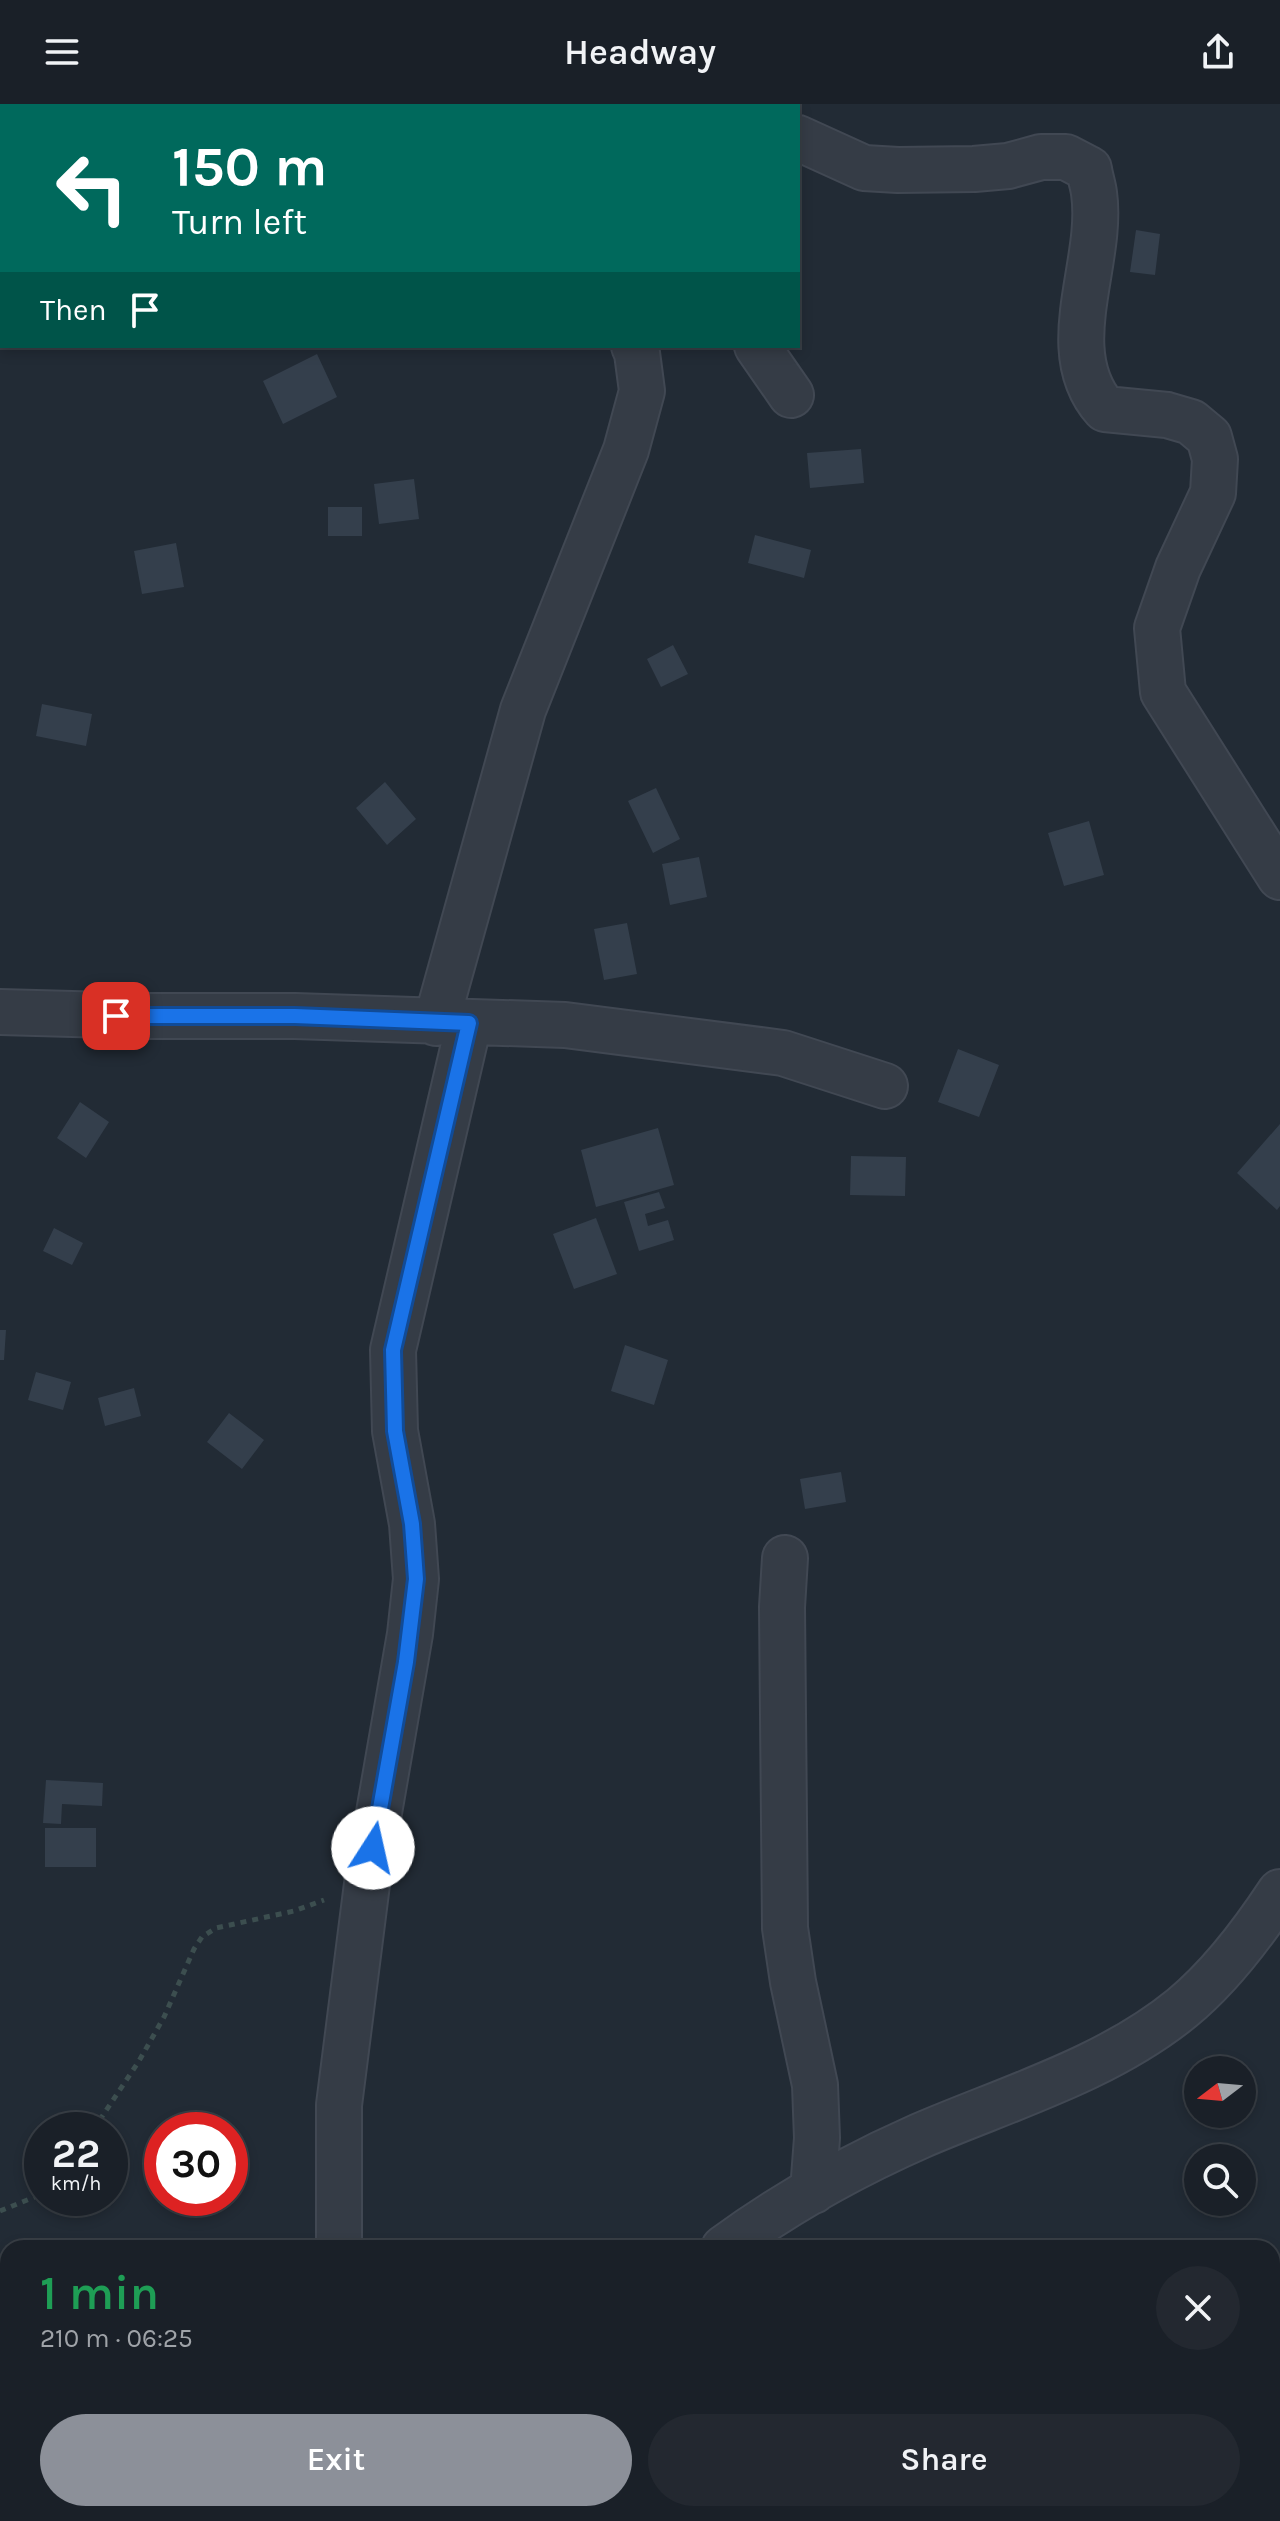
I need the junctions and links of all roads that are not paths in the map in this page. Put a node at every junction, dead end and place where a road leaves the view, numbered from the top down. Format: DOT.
graph roads {
  1 [pos="800,139"];
  2 [pos="635,348"];
  3 [pos="758,348"];
  4 [pos="791,395"];
  5 [pos="1280,877"];
  6 [pos="0,1012"];
  7 [pos="453,1023"];
  8 [pos="885,1086"];
  9 [pos="785,1558"];
  10 [pos="1280,1892"];
  11 [pos="813,2191"];
  12 [pos="339,2240"];
  13 [pos="736,2240"];
  1 -- 5 [label="street"];
  2 -- 7 [label="street"];
  3 -- 4 [label="street"];
  6 -- 7 [label="street"];
  7 -- 8 [label="street"];
  7 -- 12 [label="street"];
  9 -- 11 [label="street"];
  10 -- 11 [label="street"];
  11 -- 13 [label="street"];
}
